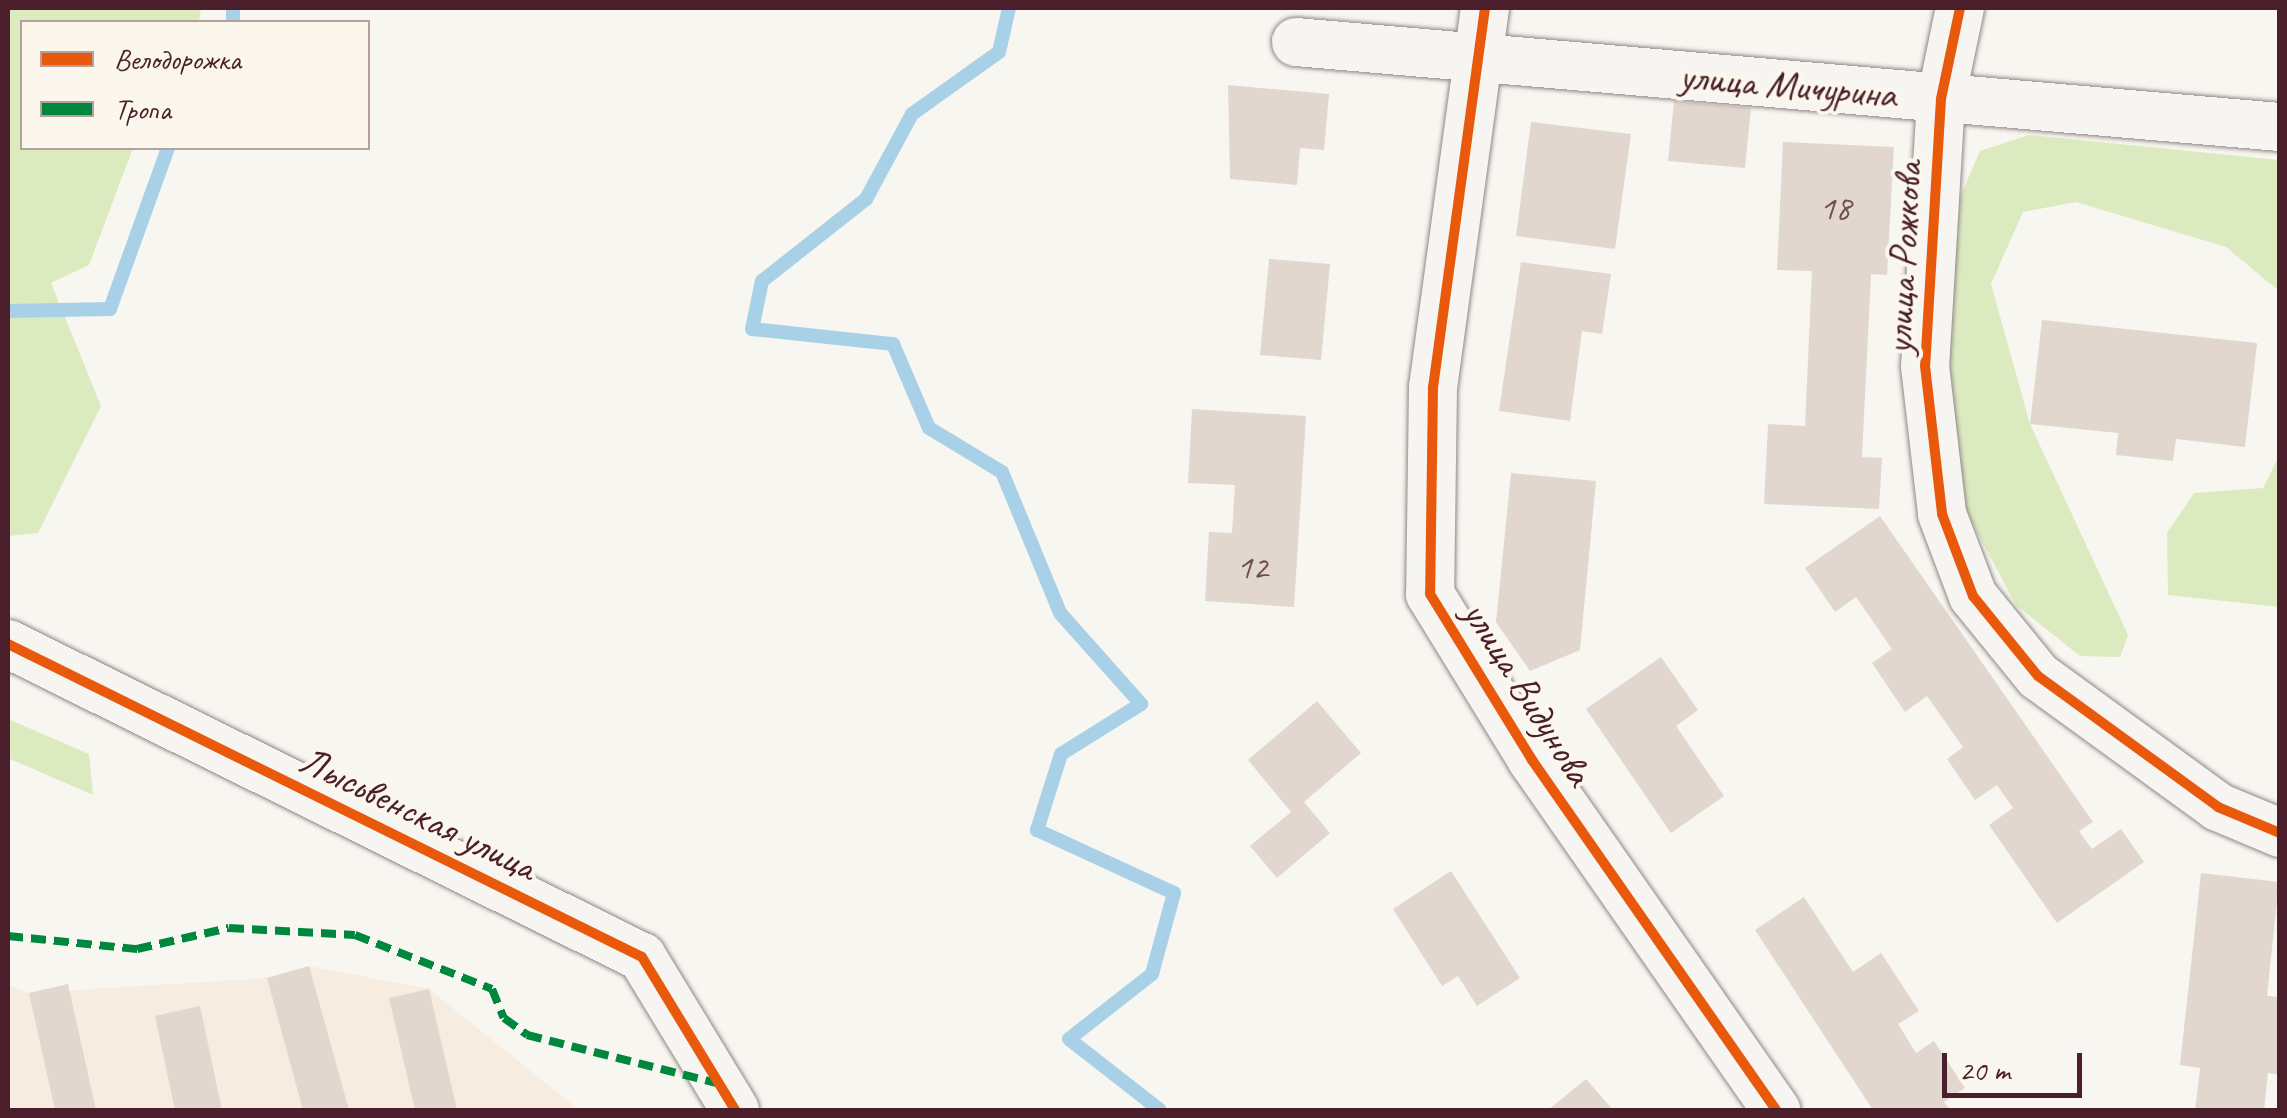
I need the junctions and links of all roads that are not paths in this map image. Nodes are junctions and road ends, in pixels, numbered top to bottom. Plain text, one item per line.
1 (1484, 8) edge
2 (1960, 8) edge
3 (1296, 42) dead end
4 (1481, 58) junction
5 (1941, 98) junction
6 (2280, 127) edge
7 (8, 644) edge
8 (2280, 833) edge
9 (735, 1110) edge
10 (1776, 1110) edge

1 - 4 street, улица Видунова
2 - 5 street, улица Рожкова
3 - 4 street, улица Мичурина
4 - 5 street, улица Мичурина
4 - 10 street, улица Видунова
5 - 6 street, улица Мичурина
5 - 8 street, улица Рожкова
7 - 9 street, Лысьвенская улица

